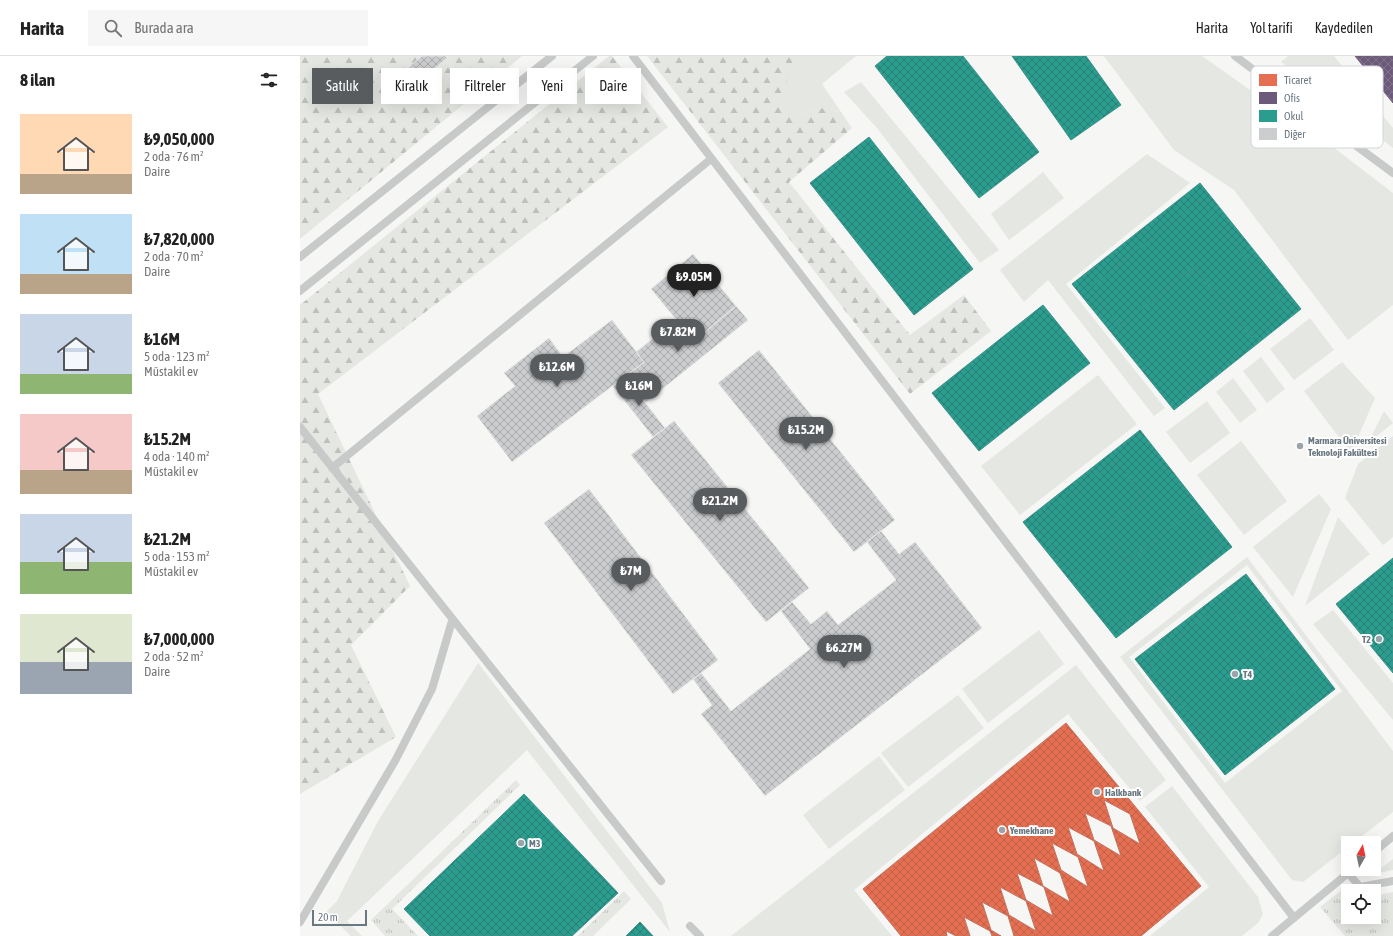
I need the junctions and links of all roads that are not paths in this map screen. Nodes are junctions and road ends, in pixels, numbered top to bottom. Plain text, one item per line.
1 (552, 56) edge
2 (593, 56) edge
3 (633, 56) edge
4 (1235, 56) edge
5 (1251, 68) edge
6 (1360, 148) edge
7 (711, 159) junction
8 (1393, 172) edge
9 (300, 257) edge
10 (300, 291) edge
11 (300, 427) edge
12 (332, 468) junction
13 (452, 621) junction
14 (1393, 836) edge
15 (1381, 846) edge
16 (1345, 876) edge
17 (1354, 876) edge
18 (661, 881) dead end
19 (1393, 881) edge
20 (1294, 918) junction
21 (300, 922) edge
22 (690, 926) dead end
23 (700, 936) edge
24 (1272, 936) edge

1 - 9 lane
2 - 10 lane
3 - 7 lane
4 - 5 lane
6 - 8 lane
7 - 12 lane
7 - 20 lane
11 - 12 lane
12 - 13 lane
13 - 18 lane
13 - 21 lane
14 - 15 lane
16 - 20 lane
17 - 19 lane
20 - 24 lane
22 - 23 lane

